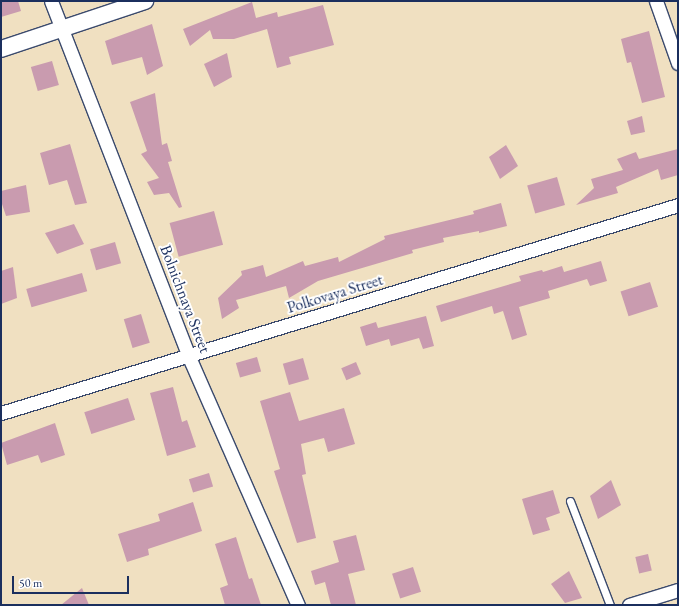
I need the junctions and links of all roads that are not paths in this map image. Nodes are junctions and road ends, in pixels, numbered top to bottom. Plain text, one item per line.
1 (51, 1) edge
2 (145, 1) edge
3 (656, 1) edge
4 (62, 30) junction
5 (1, 49) edge
6 (678, 63) edge
7 (678, 205) edge
8 (189, 357) junction
9 (1, 413) edge
10 (570, 502) dead end
11 (678, 590) edge
12 (298, 605) edge
13 (610, 605) edge
14 (629, 605) edge

1 - 4 street, Bolnichnaya Street
2 - 4 street
3 - 6 street
4 - 5 street
4 - 8 street, Bolnichnaya Street
7 - 8 street, Polkovaya Street
8 - 9 street, Polkovaya Street
8 - 12 street, Bolnichnaya Street
10 - 13 lane
11 - 14 street

